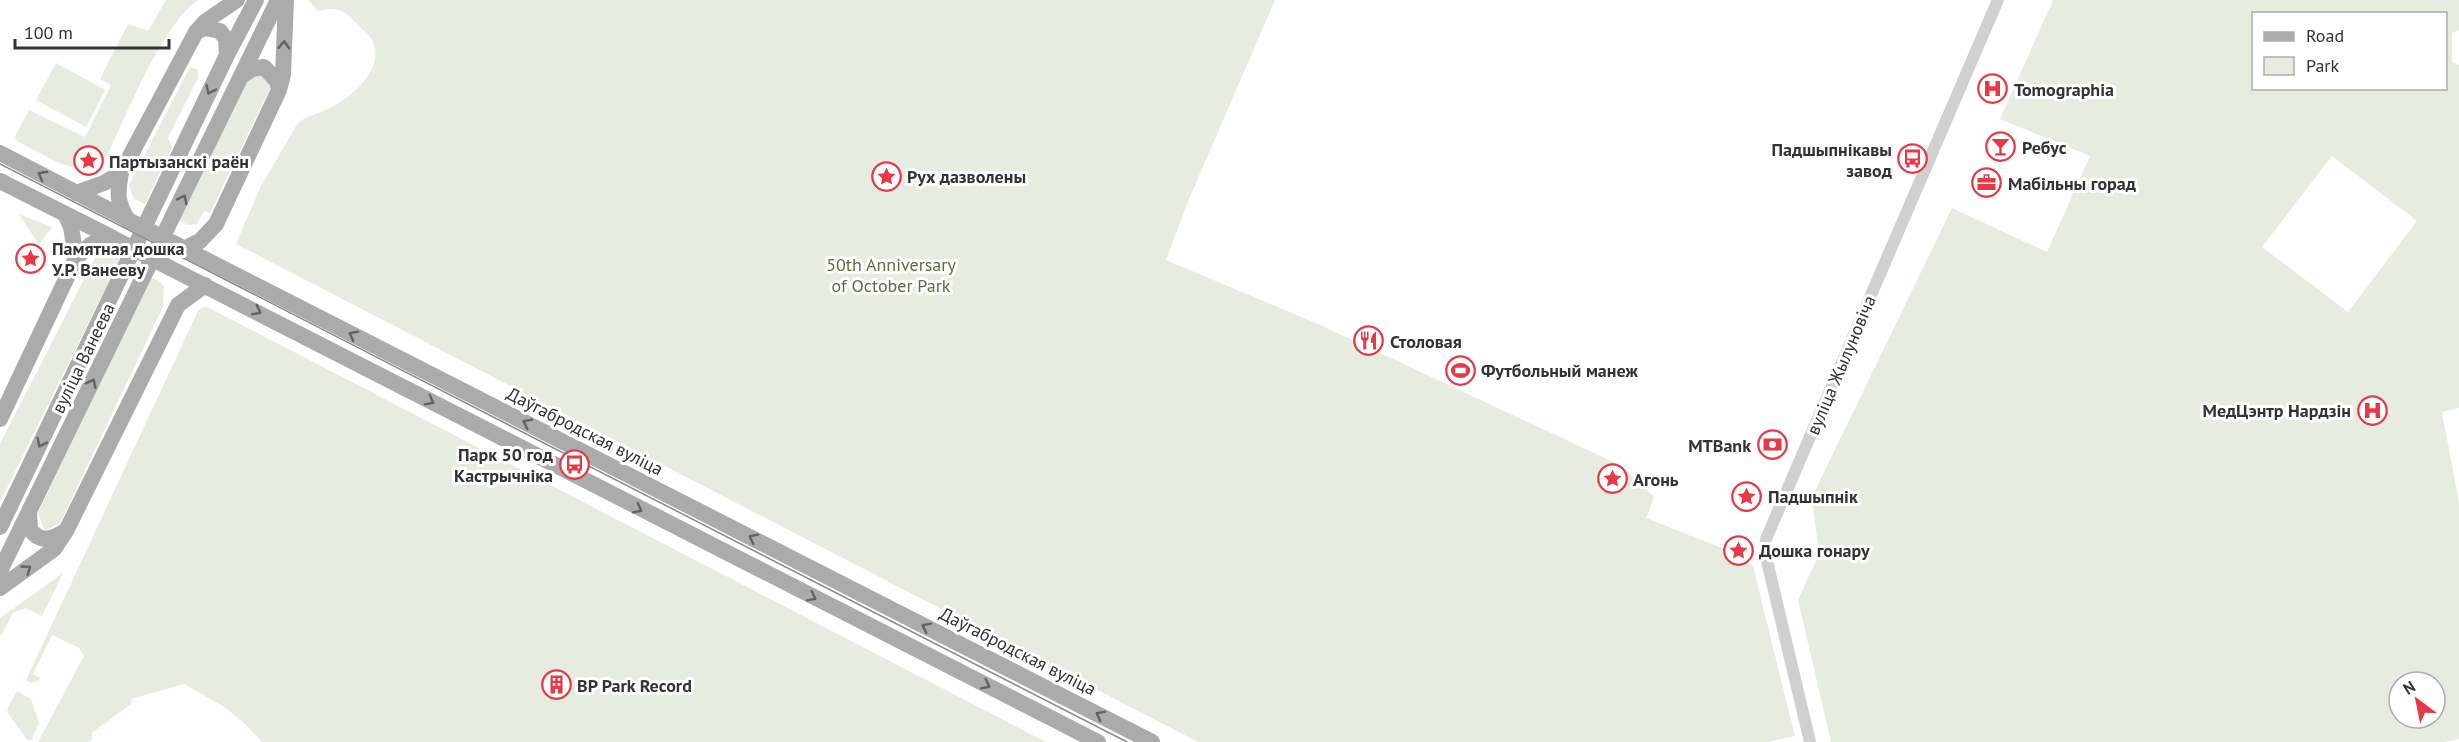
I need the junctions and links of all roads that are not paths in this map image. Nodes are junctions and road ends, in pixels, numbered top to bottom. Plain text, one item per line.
1 (237, 0) edge
2 (256, 0) edge
3 (278, 0) edge
4 (286, 0) edge
5 (1998, 0) edge
6 (196, 32) junction
7 (227, 55) junction
8 (243, 75) junction
9 (279, 90) junction
10 (0, 153) edge
11 (121, 173) junction
12 (0, 181) edge
13 (76, 193) junction
14 (65, 214) junction
15 (128, 220) junction
16 (216, 224) junction
17 (109, 236) junction
18 (180, 247) junction
19 (76, 258) junction
20 (216, 265) junction
21 (170, 268) junction
22 (205, 285) junction
23 (178, 305) junction
24 (0, 419) edge
25 (5, 508) edge
26 (29, 511) junction
27 (0, 527) edge
28 (66, 531) junction
29 (0, 571) edge
30 (0, 588) edge
31 (1098, 742) edge
32 (1152, 742) edge
33 (1810, 742) edge

1 - 6 main road
2 - 7 main road, вуліца Ванеева
3 - 8 main road, вуліца Ванеева
9 -> 4 main road
5 - 33 street, вуліца Жылуновіча
6 - 7 main road
6 - 11 main road
7 -> 25 main road, вуліца Ванеева
8 - 9 main road
26 -> 8 main road, вуліца Ванеева
9 - 16 main road
13 -> 10 main road, Даўгабродская вуліца
11 - 13 main road
11 - 15 main road
12 - 14 main road
13 - 15 main road, Даўгабродская вуліца
14 - 17 main road
14 - 19 main road
15 - 18 main road, Даўгабродская вуліца, bridge
16 - 18 main road
16 - 20 main road
17 - 19 main road
17 - 21 main road, bridge
18 - 20 main road, Даўгабродская вуліца
19 - 24 main road
32 -> 20 main road, Даўгабродская вуліца
21 - 22 main road
21 - 23 main road
22 - 23 main road
22 -> 31 main road
23 - 28 main road
25 - 27 main road, вуліца Ванеева
26 - 28 main road
26 - 29 main road, вуліца Ванеева
30 -> 28 main road

